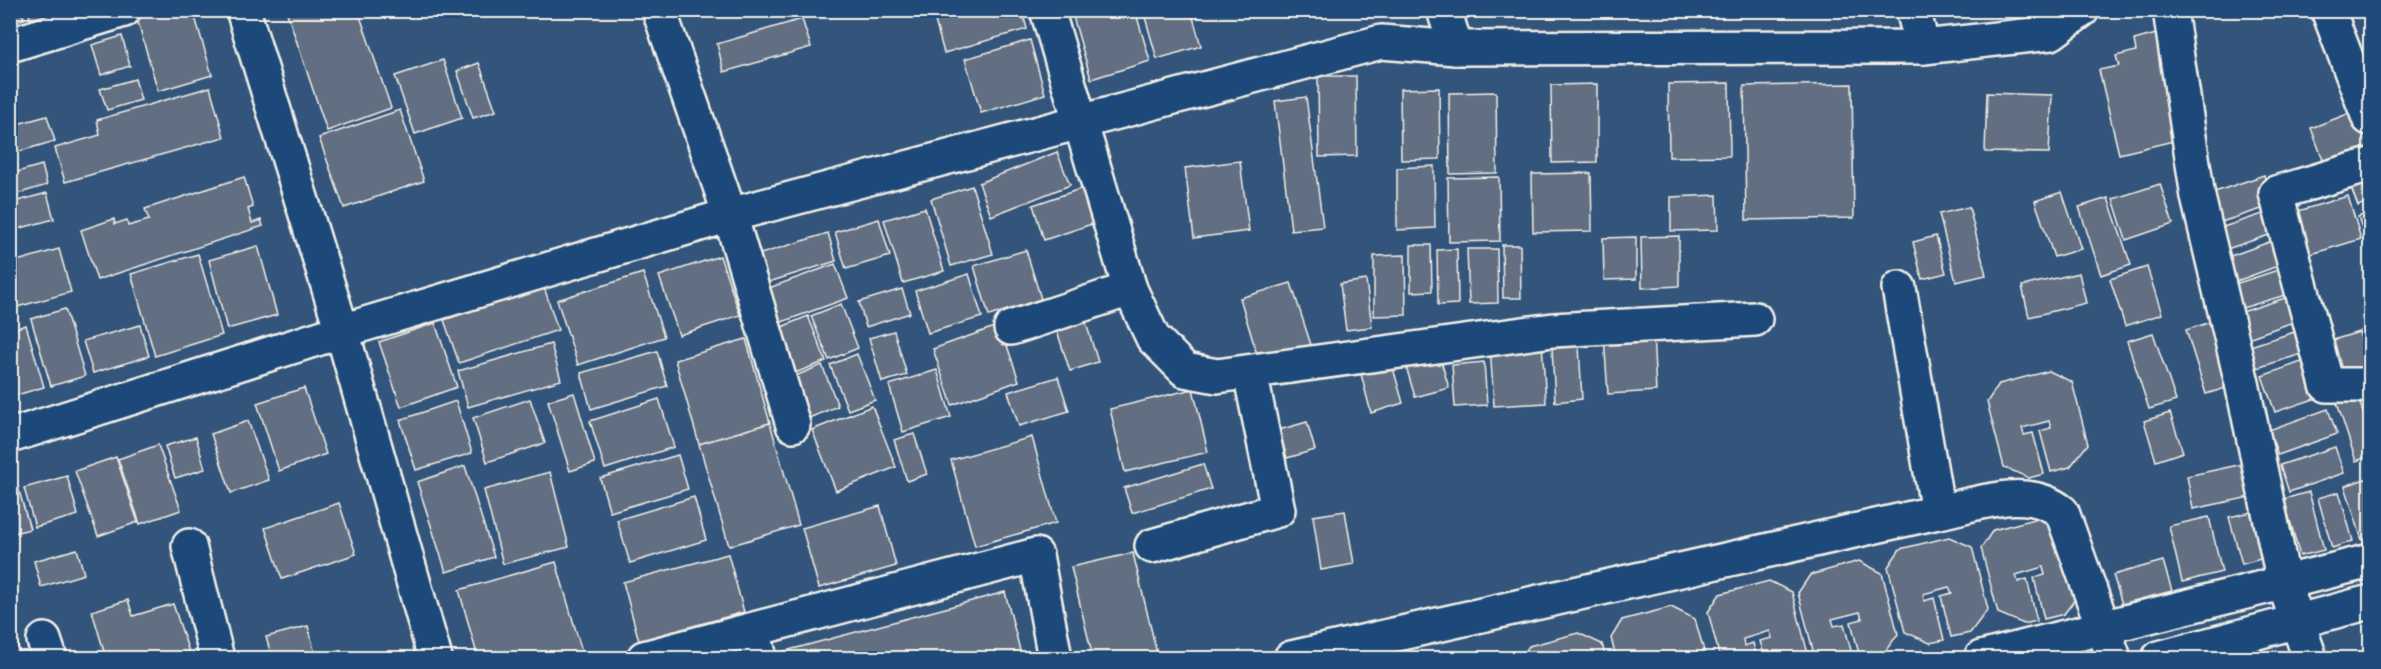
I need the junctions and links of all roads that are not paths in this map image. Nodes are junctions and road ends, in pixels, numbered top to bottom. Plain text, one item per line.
1 (124, 10) edge
2 (243, 10) edge
3 (659, 10) edge
4 (1047, 10) edge
5 (1444, 10) edge
6 (1913, 10) edge
7 (2082, 10) edge
8 (2170, 10) edge
9 (2328, 10) edge
10 (10, 45) edge
11 (1923, 47) junction
12 (1455, 48) junction
13 (2369, 118) dead end
14 (1080, 121) junction
15 (2370, 165) edge
16 (730, 215) junction
17 (1899, 288) dead end
18 (1130, 289) junction
19 (1755, 319) dead end
20 (1011, 328) dead end
21 (342, 331) junction
22 (1250, 372) junction
23 (2370, 385) edge
24 (793, 425) dead end
25 (10, 436) edge
26 (1938, 512) junction
27 (189, 546) dead end
28 (1152, 546) dead end
29 (2370, 561) edge
30 (2284, 583) junction
31 (2370, 602) edge
32 (2297, 621) junction
33 (2102, 627) junction
34 (756, 644) edge
35 (217, 658) edge
36 (435, 658) edge
37 (644, 658) edge
38 (1055, 658) edge
39 (1290, 658) edge
40 (1981, 658) edge
41 (2114, 658) edge
42 (2159, 658) edge
43 (2310, 658) edge

1 - 10 street
2 - 21 street
3 - 16 street
4 - 14 street
5 - 12 street
6 - 11 street
7 - 11 street
8 - 30 street
9 - 13 street
11 - 12 street
12 - 14 street
14 - 16 street
14 - 18 street
15 - 23 street
16 - 21 street
16 - 24 street
17 - 26 street
18 - 20 street
18 - 22 street
19 - 22 street
21 - 25 street
21 - 36 street
22 - 28 street
26 - 33 street
26 - 39 street
27 - 35 street
29 - 30 street
30 - 32 street
30 - 33 street
31 - 32 street
32 - 42 street
32 - 43 street
33 - 40 street
33 - 41 street
34 - 37 street
34 - 38 street

